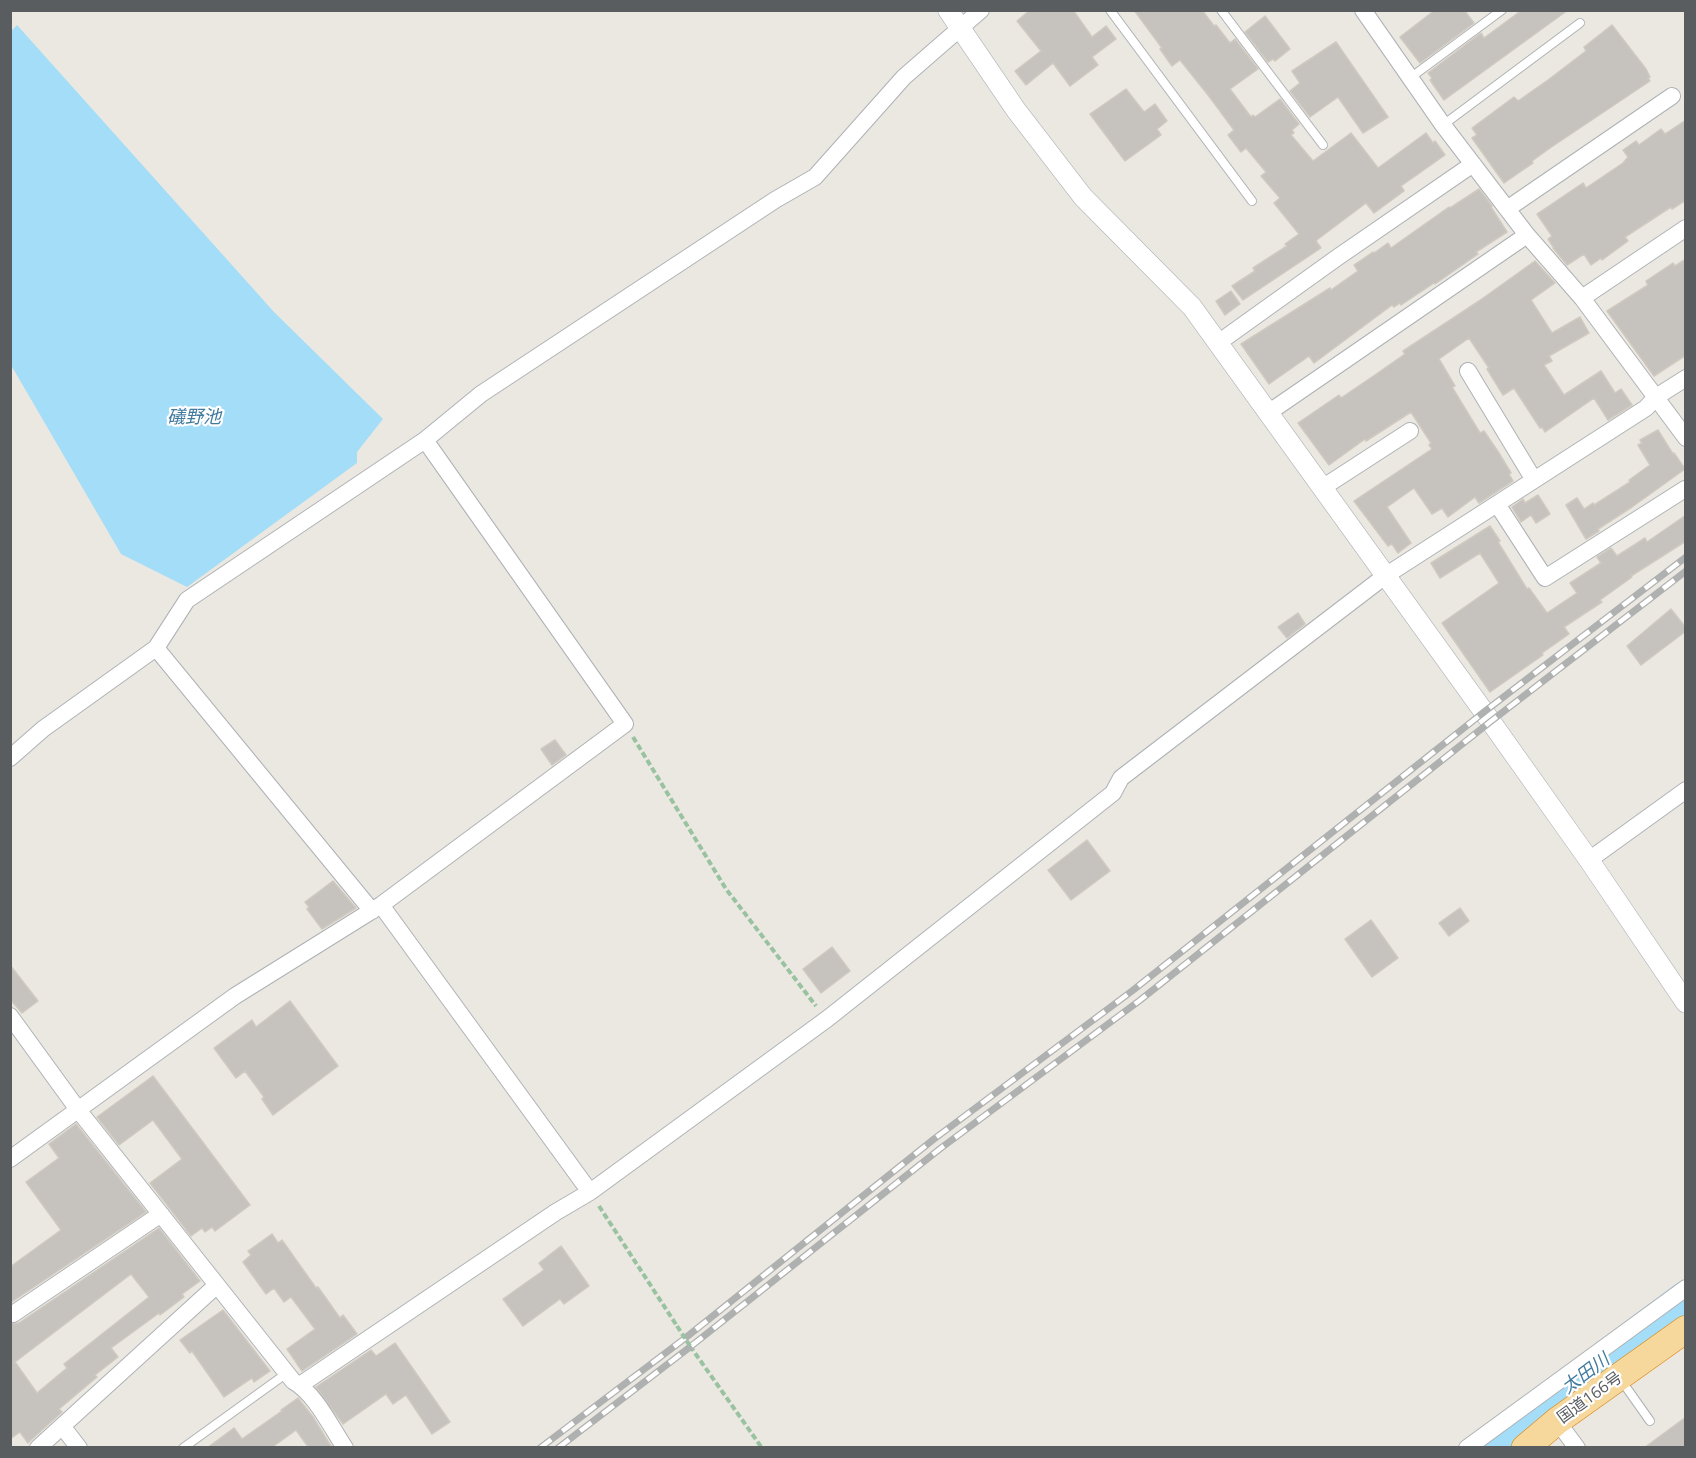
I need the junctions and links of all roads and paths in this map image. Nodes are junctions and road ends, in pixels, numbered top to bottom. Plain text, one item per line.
1 (948, 10) edge
2 (981, 10) edge
3 (1110, 10) edge
4 (1221, 10) edge
5 (1363, 10) edge
6 (1502, 10) edge
7 (1580, 23) dead end
8 (960, 28) junction
9 (1410, 78) junction
10 (1672, 96) dead end
11 (1443, 125) junction
12 (1323, 145) dead end
13 (1473, 164) junction
14 (1252, 201) dead end
15 (1507, 209) junction
16 (1686, 228) edge
17 (1527, 235) junction
18 (1582, 298) junction
19 (1218, 343) junction
20 (1468, 371) dead end
21 (1686, 378) edge
22 (1656, 397) junction
23 (1268, 414) junction
24 (1410, 431) dead end
25 (1686, 438) edge
26 (425, 440) junction
27 (1534, 480) junction
28 (1322, 488) junction
29 (1685, 489) edge
30 (1497, 504) junction
31 (1385, 576) junction
32 (156, 648) junction
33 (625, 724) junction
34 (10, 758) edge
35 (1686, 790) edge
36 (1588, 860) junction
37 (377, 908) junction
38 (1686, 1003) edge
39 (10, 1016) edge
40 (827, 1019) junction
41 (79, 1111) junction
42 (10, 1159) edge
43 (590, 1192) junction
44 (160, 1214) junction
45 (217, 1285) junction
46 (1686, 1288) edge
47 (13, 1314) dead end
48 (1686, 1329) edge
49 (286, 1373) junction
50 (1618, 1377) junction
51 (300, 1385) junction
52 (1557, 1421) junction
53 (1650, 1421) dead end
54 (62, 1426) junction
55 (38, 1448) edge
56 (79, 1448) edge
57 (183, 1448) edge
58 (345, 1448) edge
59 (762, 1448) edge
60 (1467, 1448) edge
61 (1525, 1448) edge
62 (1577, 1448) edge

1 - 8 street
2 - 8 street
3 - 14 lane
4 - 12 lane
5 - 9 street
6 - 9 lane
7 - 11 lane
8 - 19 street
8 - 26 street
9 - 11 street
10 - 15 street
11 - 13 street
13 - 15 street
13 - 19 street
15 - 17 street
16 - 18 street
17 - 18 street
17 - 23 street
18 - 22 street
19 - 23 street
20 - 27 street
21 - 22 street
22 - 25 street
22 - 27 street
23 - 28 street
24 - 28 street
26 - 32 street
26 - 33 street
27 - 30 street
28 - 31 street
29 - 30 street
30 - 31 street
31 - 36 street
31 - 40 street
32 - 34 street
32 - 37 street
33 - 37 street
33 - 40 path
35 - 36 street
36 - 38 street
37 - 41 street
37 - 43 street
39 - 41 street
40 - 43 street
41 - 42 street
41 - 44 street
43 - 51 street
43 - 59 path, bridge
44 - 45 street
44 - 47 street
45 - 49 street
45 - 54 street
46 - 60 street
48 - 50 highway, 国道166号
49 - 51 street
49 - 57 lane
50 - 52 highway, 国道166号
50 - 53 lane
51 - 58 street
52 - 61 highway, 国道166号
52 - 62 street
54 - 55 street
54 - 56 street

